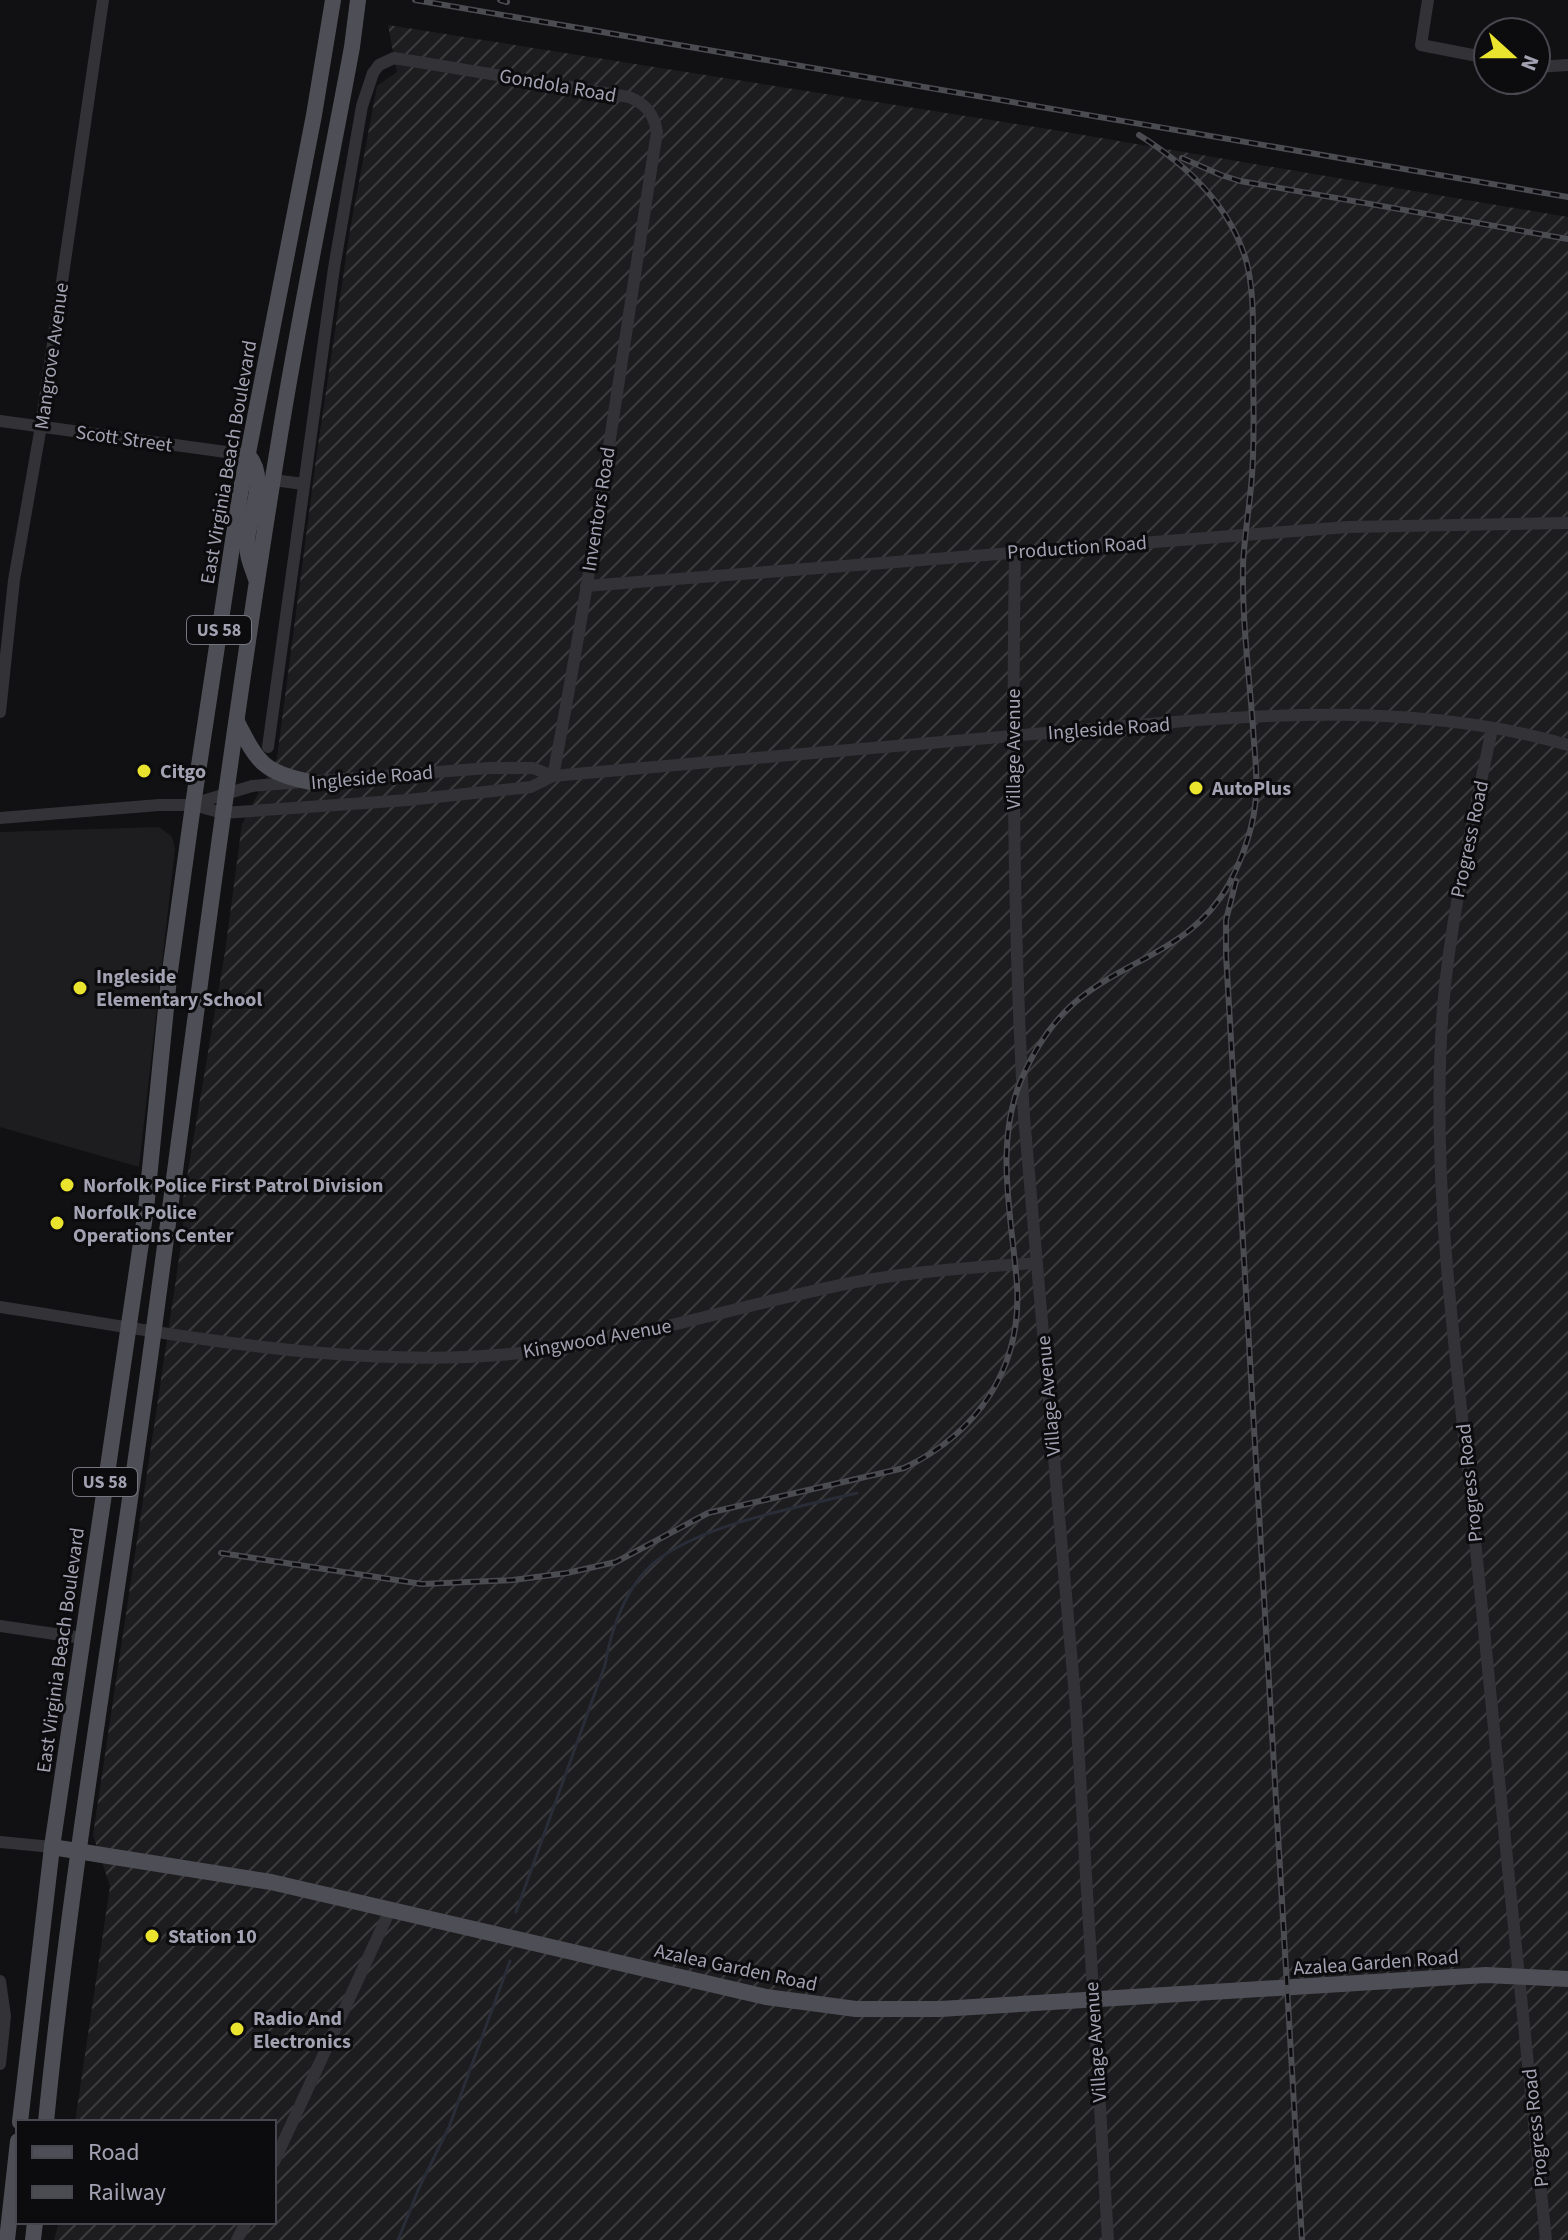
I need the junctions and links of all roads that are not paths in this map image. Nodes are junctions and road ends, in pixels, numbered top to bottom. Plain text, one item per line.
1 (103, 0) edge
2 (333, 0) edge
3 (358, 0) edge
4 (1428, 0) edge
5 (1472, 55) edge
6 (345, 87) dead end
7 (367, 88) junction
8 (640, 242) joint
9 (0, 421) edge
10 (41, 426) junction
11 (281, 430) junction
12 (248, 455) junction
13 (273, 480) junction
14 (304, 484) junction
15 (1568, 523) edge
16 (1015, 551) junction
17 (257, 584) junction
18 (586, 586) junction
19 (0, 712) edge
20 (237, 722) junction
21 (1492, 729) junction
22 (1012, 736) junction
23 (1568, 745) edge
24 (268, 747) dead end
25 (553, 776) junction
26 (310, 782) junction
27 (226, 792) junction
28 (193, 805) junction
29 (223, 813) junction
30 (0, 818) edge
31 (1036, 1263) junction
32 (0, 1307) edge
33 (128, 1326) junction
34 (154, 1330) junction
35 (0, 1626) edge
36 (82, 1638) junction
37 (0, 1842) edge
38 (52, 1847) junction
39 (77, 1851) junction
40 (391, 1908) junction
41 (41, 1927) junction
42 (67, 1929) junction
43 (1520, 1975) junction
44 (1568, 1979) edge
45 (0, 1981) edge
46 (1092, 1999) junction
47 (0, 2064) edge
48 (20, 2120) edge
49 (46, 2120) edge
50 (276, 2158) edge
51 (16, 2159) edge
52 (7, 2240) edge
53 (1108, 2240) edge
54 (1546, 2240) edge

1 - 10 street, Mangrove Avenue
2 - 12 main road, East Virginia Beach Boulevard / US 58
3 - 11 main road, US 58
4 - 5 street
6 - 7 street
7 - 8 street, Gondola Road
7 - 14 street
8 - 18 street, Inventors Road
9 - 10 street, Scott Street
10 - 12 street, Scott Street
10 - 19 street, Mangrove Avenue
11 - 12 main road
11 - 13 main road, US 58
12 - 17 main road
12 - 28 main road, East Virginia Beach Boulevard / US 58
13 - 14 street
13 - 17 main road, US 58
14 - 24 street
15 - 16 street, Production Road
16 - 18 street, Production Road
16 - 22 street, Village Avenue
17 - 20 main road, US 58
18 - 25 street, Inventors Road
20 - 26 main road
20 - 27 main road, US 58
21 - 22 street, Ingleside Road
21 - 23 street, Ingleside Road
21 - 43 street, Progress Road
22 - 25 street, Ingleside Road
22 - 31 street, Village Avenue
25 - 26 street, Ingleside Road
25 - 29 street, Ingleside Road
26 - 27 street, Ingleside Road
27 - 28 street, Ingleside Road
27 - 29 main road, US 58
28 - 29 street, Ingleside Road
28 - 30 street, Ingleside Road
28 - 33 main road, East Virginia Beach Boulevard / US 58
29 - 34 main road, US 58
31 - 34 street, Kingwood Avenue
31 - 46 street, Village Avenue
32 - 33 street, Kingwood Avenue
33 - 34 street, Kingwood Avenue
33 - 36 main road, East Virginia Beach Boulevard / US 58
34 - 39 main road, US 58
35 - 36 street
36 - 38 main road, East Virginia Beach Boulevard / US 58
37 - 38 street
38 - 39 main road, Azalea Garden Road
38 - 41 main road, East Virginia Beach Boulevard / US 58
39 - 40 main road, Azalea Garden Road
39 - 42 main road, US 58
40 - 46 main road, Azalea Garden Road
40 - 50 street
41 - 42 main road
41 - 48 main road, East Virginia Beach Boulevard / US 58
42 - 49 main road, US 58
43 - 44 main road, Azalea Garden Road
43 - 46 main road, Azalea Garden Road
43 - 54 street, Progress Road
45 - 47 street
46 - 53 street, Village Avenue
51 - 52 main road

